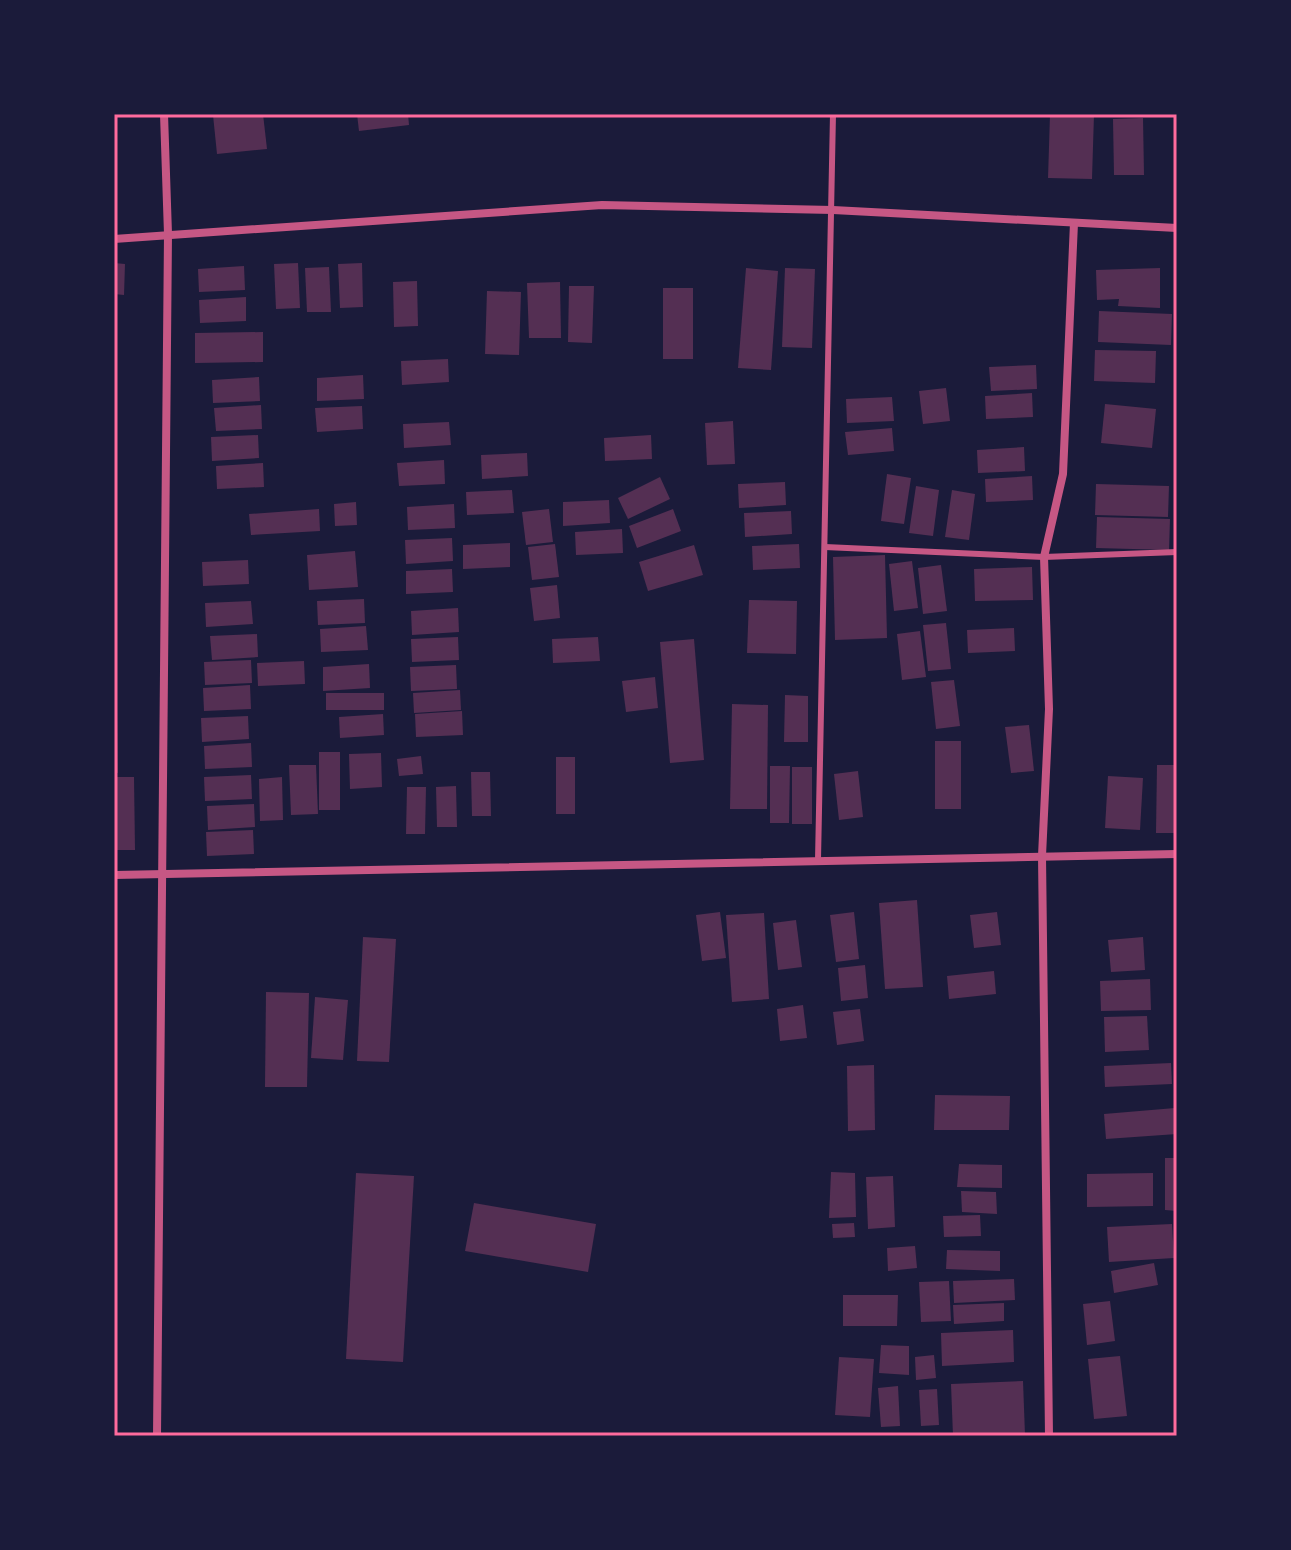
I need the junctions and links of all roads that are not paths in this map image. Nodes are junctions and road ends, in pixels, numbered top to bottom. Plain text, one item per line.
1 (164, 114) edge
2 (833, 114) edge
3 (833, 210) junction
4 (1074, 223) junction
5 (1177, 228) edge
6 (168, 234) junction
7 (114, 239) edge
8 (825, 547) junction
9 (1177, 552) edge
10 (1044, 557) junction
11 (1177, 854) edge
12 (1042, 856) junction
13 (818, 860) junction
14 (162, 871) junction
15 (114, 875) edge
16 (157, 1436) edge
17 (1049, 1436) edge

1 - 6 street
2 - 3 lane
3 - 4 street
3 - 6 street
3 - 8 lane
4 - 5 street
4 - 10 street
6 - 7 street
6 - 14 street
8 - 10 lane
8 - 13 lane
9 - 10 lane
10 - 12 street
11 - 12 street
12 - 13 street
12 - 17 street
13 - 14 street
14 - 15 street
14 - 16 street

